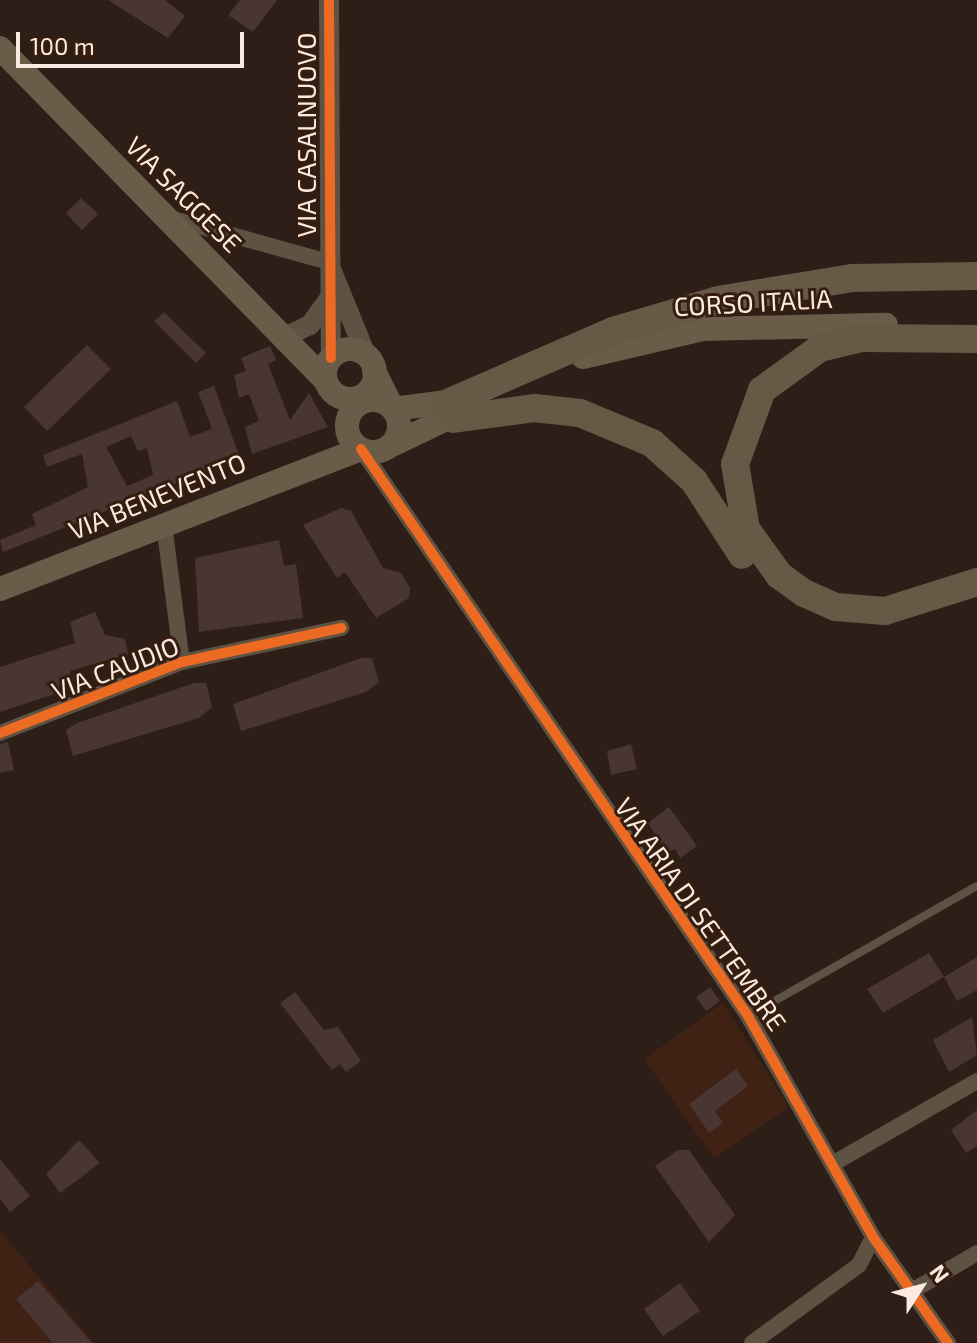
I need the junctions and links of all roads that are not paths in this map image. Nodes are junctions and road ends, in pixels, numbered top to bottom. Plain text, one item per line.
1 (329, 0) edge
2 (0, 48) edge
3 (168, 218) junction
4 (330, 266) junction
5 (977, 276) edge
6 (328, 300) junction
7 (977, 328) edge
8 (285, 337) junction
9 (977, 339) edge
10 (371, 364) junction
11 (329, 376) junction
12 (393, 409) junction
13 (449, 411) junction
14 (370, 444) junction
15 (164, 524) junction
16 (977, 582) edge
17 (0, 589) edge
18 (977, 598) edge
19 (341, 628) dead end
20 (182, 662) junction
21 (0, 733) edge
22 (977, 886) edge
23 (748, 1016) junction
24 (977, 1081) edge
25 (834, 1163) junction
26 (873, 1237) junction
27 (977, 1253) edge
28 (912, 1291) junction
29 (752, 1343) edge
30 (948, 1343) edge

1 - 4 street, VIA CASALNUOVO
2 - 3 main road, VIA SAGGESE
3 - 4 street
3 - 8 main road, VIA SAGGESE
4 - 6 street, VIA CASALNUOVO
4 - 10 street
5 - 13 highway
6 - 8 street
6 - 11 street, VIA CASALNUOVO
7 - 13 main road, CORSO ITALIA
8 - 11 main road, VIA SAGGESE
9 - 16 highway
10 - 11 main road
10 - 11 main road
10 - 12 main road
11 - 14 main road
12 - 13 main road
12 - 14 main road
12 - 14 main road, VIA BENEVENTO
13 - 14 main road
13 - 18 highway
14 - 15 main road, VIA BENEVENTO
14 - 23 street, VIA ARIA DI SETTEMBRE
15 - 17 main road, VIA BENEVENTO
15 - 20 street, VIA CAUDIO
19 - 20 street, VIA CAUDIO
20 - 21 street, VIA CAUDIO
22 - 23 lane
23 - 25 street, VIA ARIA DI SETTEMBRE
24 - 25 street
25 - 26 street, VIA ARIA DI SETTEMBRE
26 - 28 street, VIA ARIA DI SETTEMBRE
26 - 29 street
27 - 28 street
28 - 30 street, VIA ARIA DI SETTEMBRE

